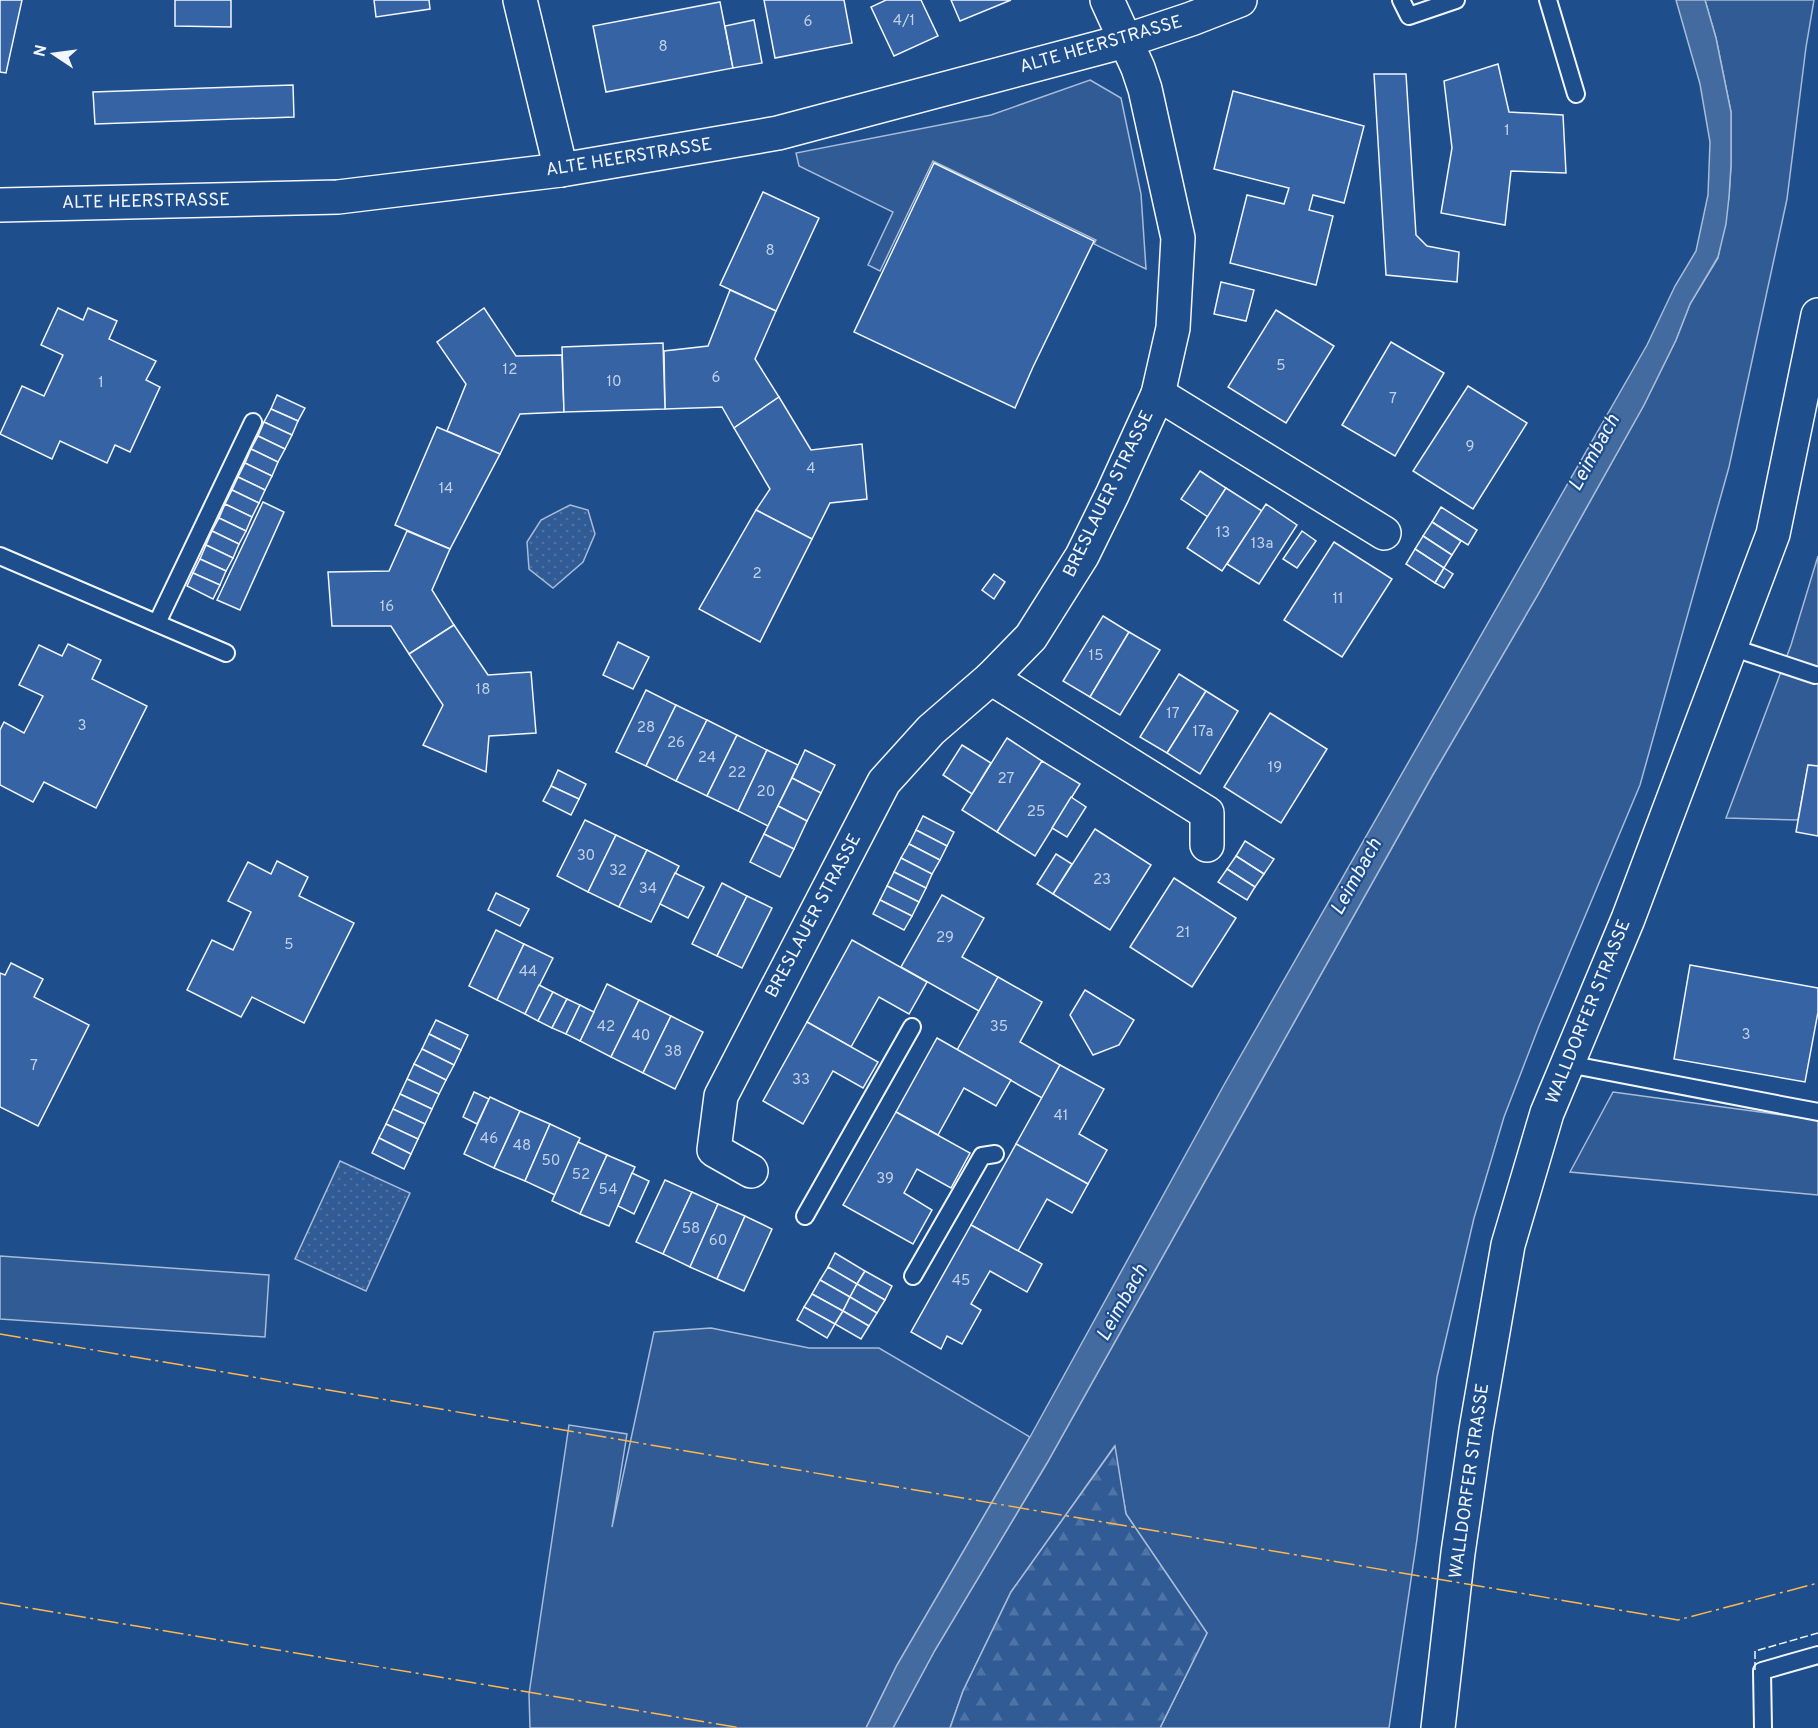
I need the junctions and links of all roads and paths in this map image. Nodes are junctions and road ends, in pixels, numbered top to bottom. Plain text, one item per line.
1 (520, 0) edge
2 (1107, 0) edge
3 (1240, 0) edge
4 (1401, 0) edge
5 (1456, 0) edge
6 (1548, 0) edge
7 (1125, 41) junction
8 (1576, 94) dead end
9 (561, 170) junction
10 (0, 205) edge
11 (1818, 315) edge
12 (1158, 394) junction
13 (253, 422) dead end
14 (1384, 533) dead end
15 (0, 556) edge
16 (157, 624) junction
17 (1731, 647) junction
18 (226, 653) dead end
19 (1815, 675) dead end
20 (991, 678) junction
21 (1206, 845) dead end
22 (912, 1027) dead end
23 (1568, 1064) junction
24 (1818, 1112) edge
25 (995, 1154) dead end
26 (751, 1171) dead end
27 (805, 1216) dead end
28 (913, 1276) dead end
29 (1818, 1655) edge
30 (1438, 1728) edge
31 (1762, 1728) edge

1 - 9 street
2 - 7 street, BRESLAUER STRASSE
3 - 7 street, ALTE HEERSTRASSE
4 - 5 lane
6 - 8 lane
7 - 9 street, ALTE HEERSTRASSE
7 - 12 street, BRESLAUER STRASSE
9 - 10 street, ALTE HEERSTRASSE
11 - 17 street, WALLDORFER STRASSE
12 - 14 street, BRESLAUER STRASSE
12 - 20 street, BRESLAUER STRASSE
13 - 16 lane
15 - 16 lane
16 - 18 lane
17 - 19 lane
17 - 23 street, WALLDORFER STRASSE
20 - 21 street
20 - 26 street, BRESLAUER STRASSE
22 - 27 lane
23 - 24 lane
23 - 30 street, WALLDORFER STRASSE
25 - 28 lane
29 - 31 lane

